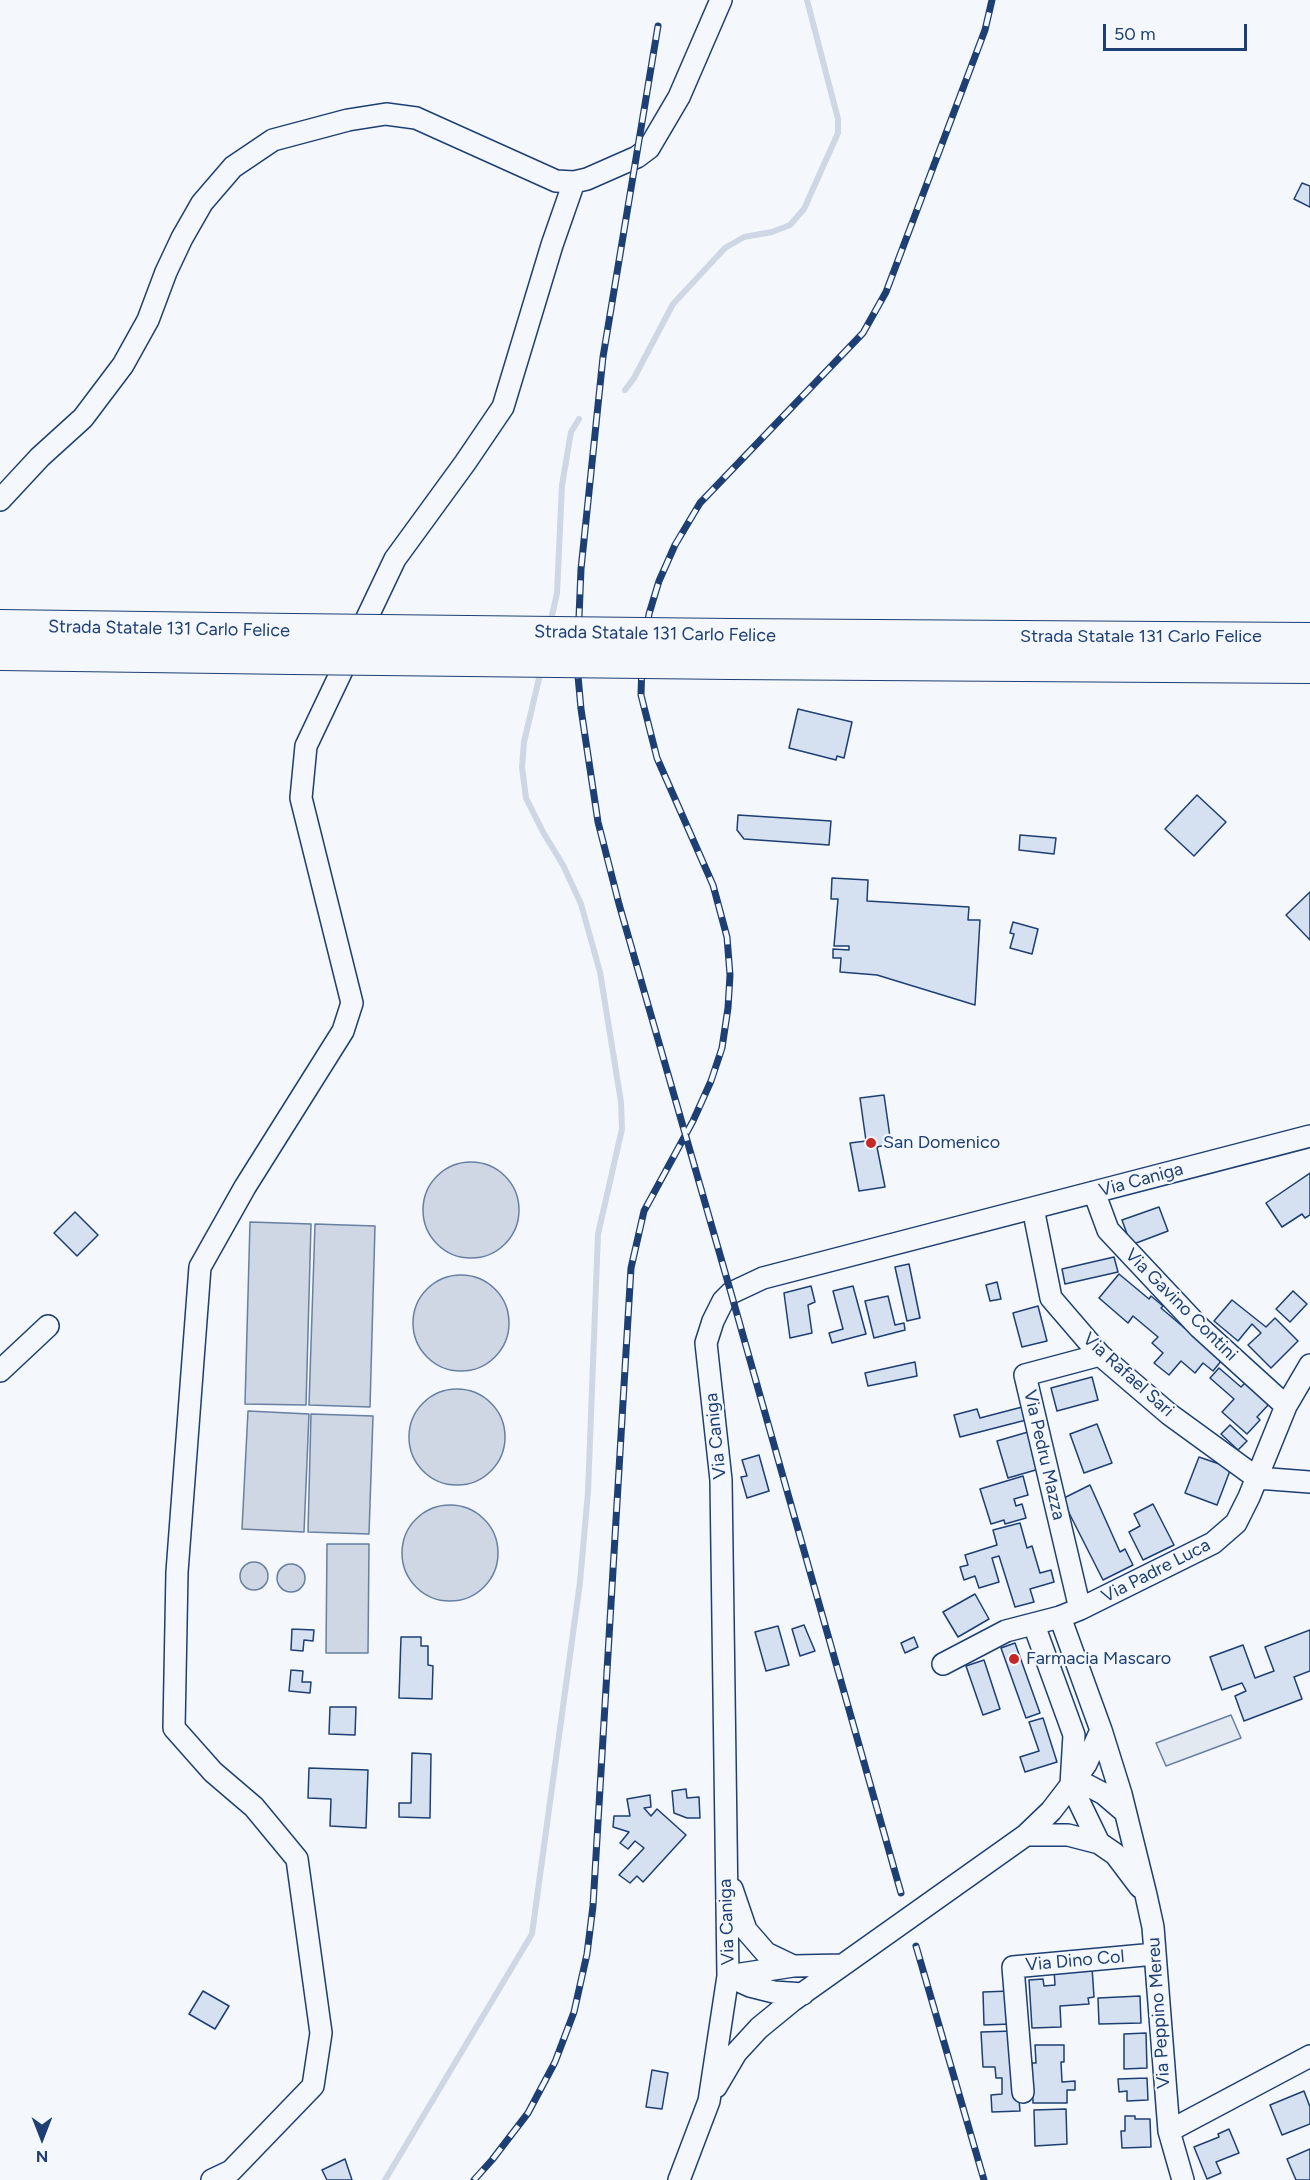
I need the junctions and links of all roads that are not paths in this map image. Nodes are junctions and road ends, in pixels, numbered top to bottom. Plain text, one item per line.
1 (721, 0) edge
2 (574, 182) junction
3 (0, 500) edge
4 (1310, 639) edge
5 (12, 641) edge
6 (1228, 652) junction
7 (1310, 667) edge
8 (1310, 1136) edge
9 (1094, 1192) junction
10 (1033, 1208) junction
11 (48, 1326) dead end
12 (1100, 1355) junction
13 (1310, 1365) edge
14 (0, 1371) edge
15 (1286, 1406) junction
16 (1257, 1478) junction
17 (1310, 1482) edge
18 (1080, 1609) junction
19 (1060, 1617) junction
20 (1034, 1625) junction
21 (943, 1664) dead end
22 (1101, 1730) junction
23 (1071, 1785) junction
24 (1124, 1811) junction
25 (1026, 1835) junction
26 (1099, 1843) junction
27 (725, 1869) junction
28 (1146, 1895) junction
29 (1155, 1954) junction
30 (842, 1965) junction
31 (793, 1966) junction
32 (728, 1976) junction
33 (803, 1994) junction
34 (1308, 2062) edge
35 (1023, 2092) dead end
36 (709, 2101) junction
37 (1169, 2131) junction
38 (212, 2180) edge
39 (679, 2180) edge
40 (1183, 2180) edge

1 - 2 street
2 - 3 street
2 - 38 street
4 - 6 highway, Strada Statale 131 Carlo Felice
5 - 6 highway, Strada Statale 131 Carlo Felice, bridge
6 - 7 highway, Strada Statale 131 Carlo Felice
8 - 9 street, Via Caniga
9 - 10 street, Via Caniga
9 - 15 street, Via Gavino Contini
10 - 12 street, Via Rafael Sari
10 - 27 street, Via Caniga
11 - 14 street
12 - 16 street, Via Rafael Sari
12 - 18 street, Via Pedru Mazza
13 - 15 street, Via Padre Luca
15 - 16 street, Via Padre Luca
16 - 17 street
16 - 18 street, Via Padre Luca
18 - 19 street, Via Padre Luca
19 - 20 street, Via Padre Luca
19 - 22 street, Via Peppino Mereu
20 - 21 street, Via Padre Luca
20 - 23 street
22 - 23 street
22 - 24 street, Via Peppino Mereu
23 - 24 street
23 - 25 street
23 - 26 street, Via Peppino Mereu
24 - 28 street, Via Peppino Mereu
25 - 26 street, Via Peppino Mereu
25 - 30 street
26 - 28 street, Via Peppino Mereu
27 - 31 street
27 - 32 street, Via Caniga
28 - 29 street, Via Peppino Mereu
29 - 35 street, Via Dino Col
29 - 37 street, Via Peppino Mereu
30 - 31 street
30 - 33 street
31 - 32 street
32 - 33 street
32 - 36 street, Via Caniga
33 - 36 street
34 - 37 street
36 - 39 street, Via Caniga
37 - 40 street, Via Peppino Mereu

